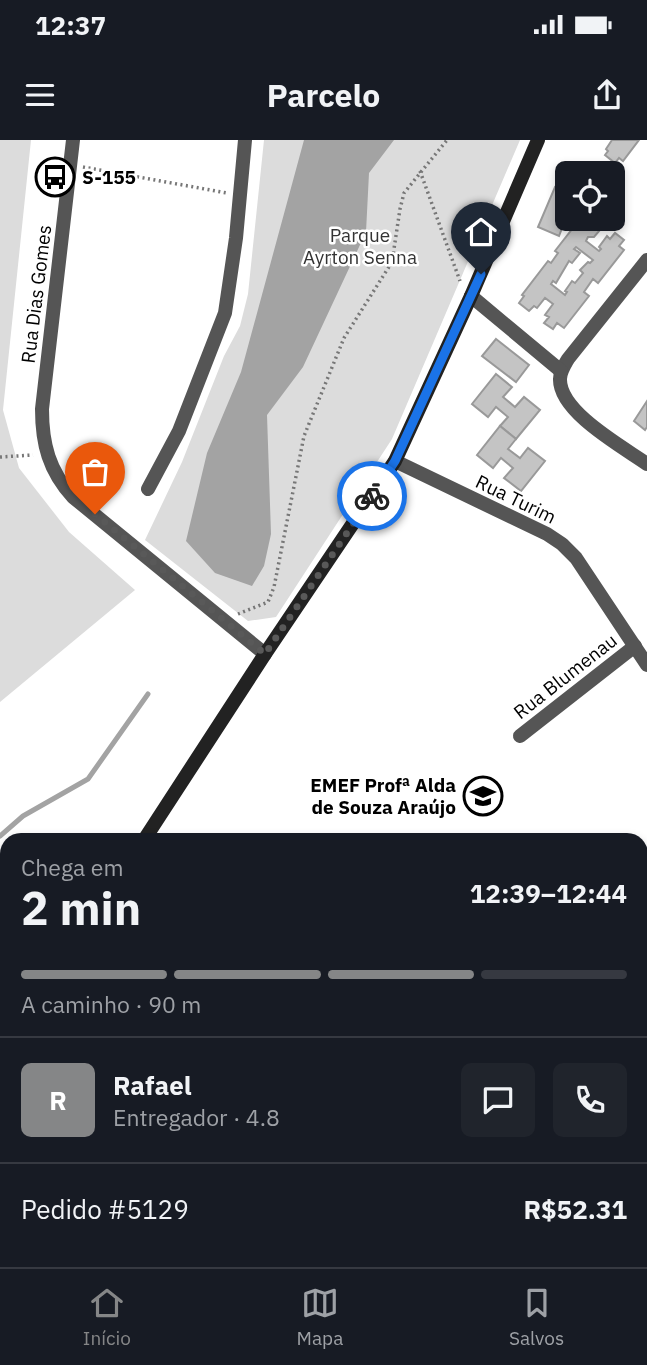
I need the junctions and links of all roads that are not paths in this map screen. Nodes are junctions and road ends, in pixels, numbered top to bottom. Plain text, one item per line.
1 (73, 140) edge
2 (245, 140) edge
3 (538, 140) edge
4 (647, 260) edge
5 (471, 296) junction
6 (561, 371) junction
7 (395, 461) junction
8 (647, 464) edge
9 (148, 489) dead end
10 (635, 646) junction
11 (265, 654) junction
12 (647, 665) edge
13 (520, 736) dead end
14 (149, 833) edge

1 - 11 street, Rua Dias Gomes
2 - 9 street
3 - 5 street
4 - 6 street
5 - 6 street
5 - 7 street
6 - 8 street
7 - 10 street, Rua Turim
7 - 11 street
10 - 12 street, Rua Turim
10 - 13 street, Rua Blumenau
11 - 14 street

